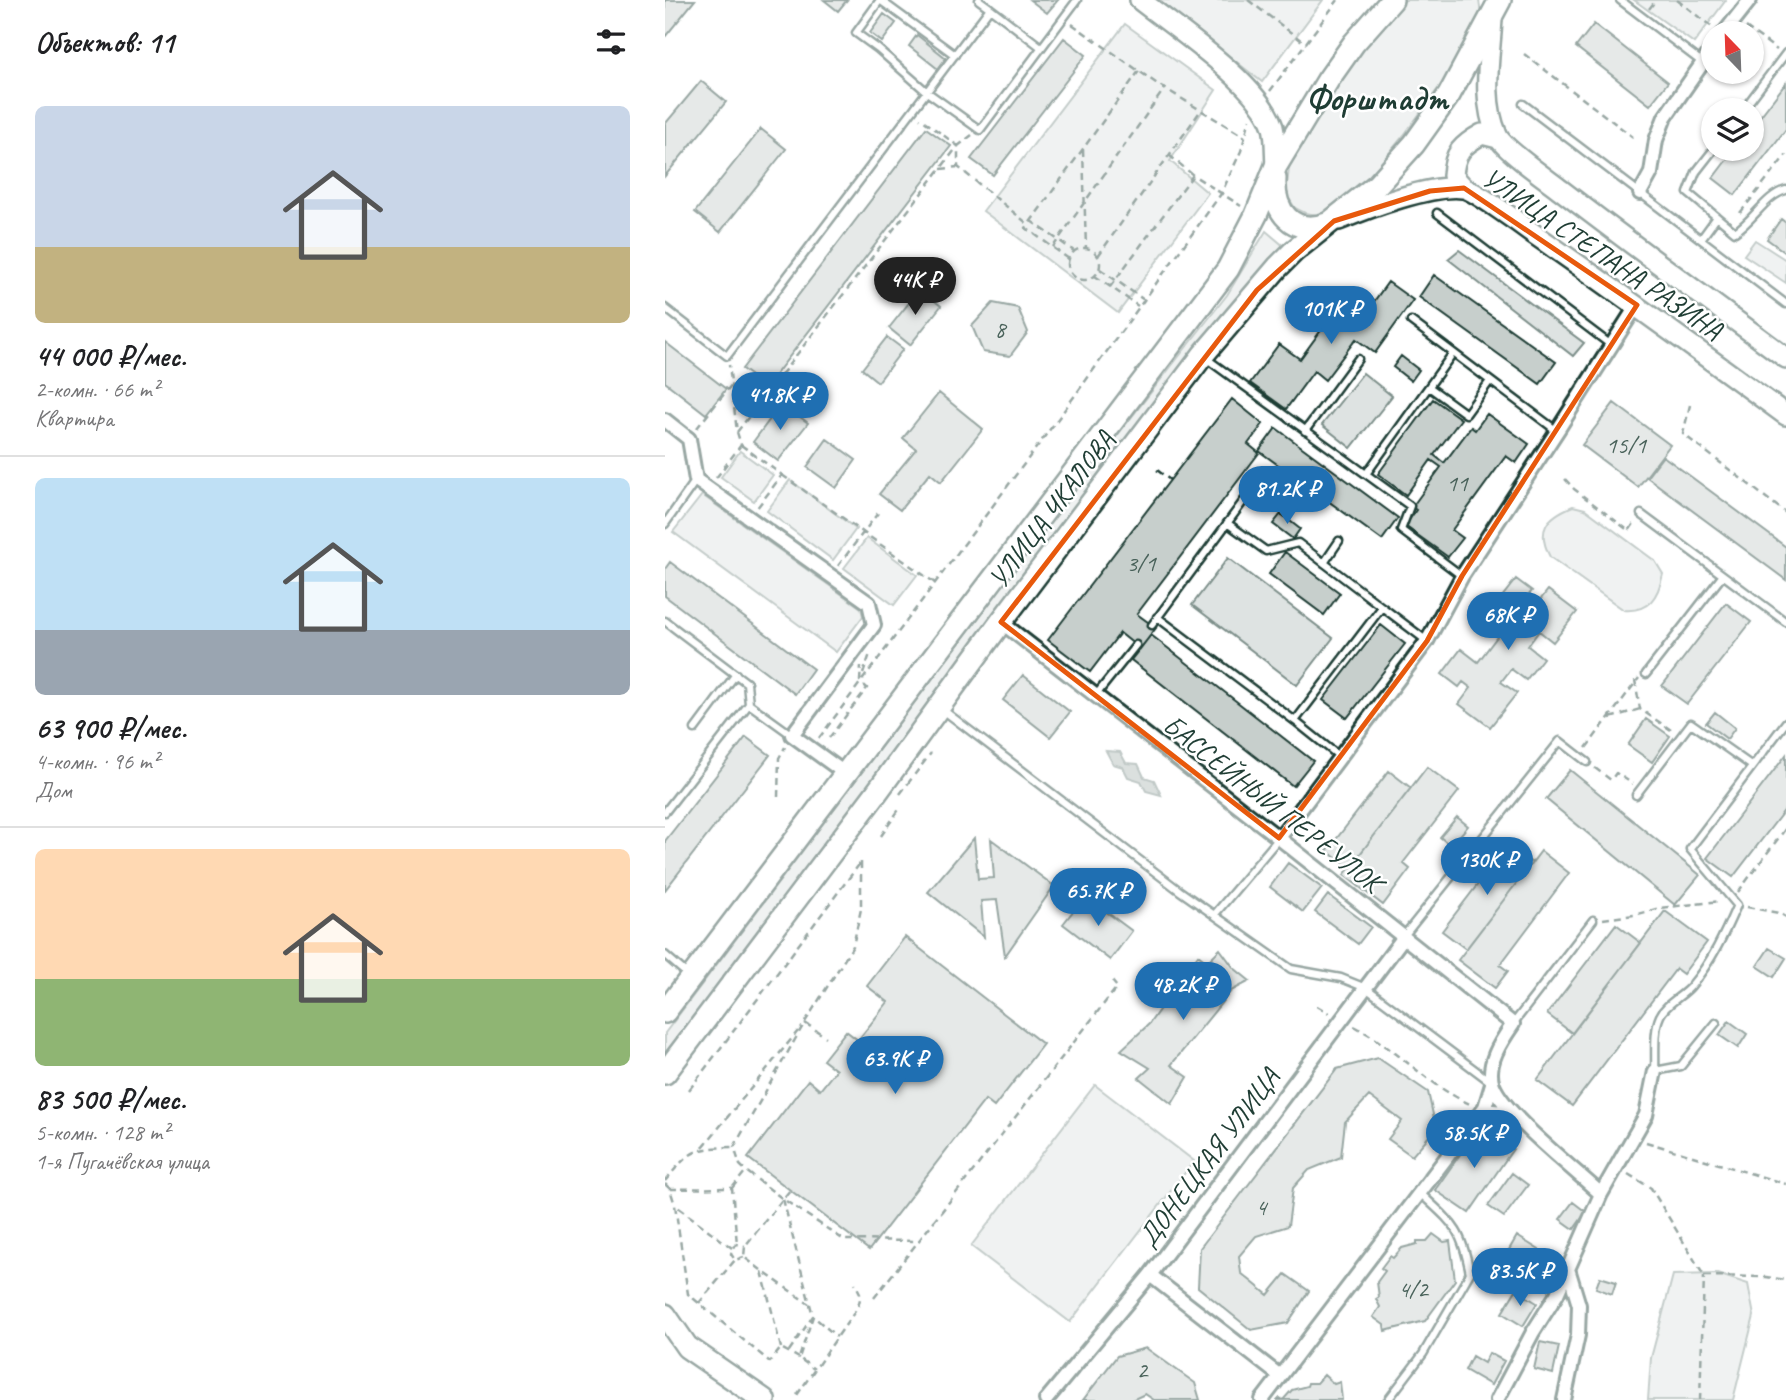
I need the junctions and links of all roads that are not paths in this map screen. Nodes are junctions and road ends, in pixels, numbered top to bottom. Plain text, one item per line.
1 (880, 0) edge
2 (979, 0) edge
3 (1077, 0) edge
4 (1140, 0) edge
5 (1392, 0) edge
6 (1620, 0) edge
7 (1750, 0) edge
8 (1494, 6) edge
9 (990, 8) junction
10 (1733, 21) edge
11 (1041, 47) junction
12 (1785, 54) edge
13 (955, 55) junction
14 (1701, 61) edge
15 (1701, 66) edge
16 (927, 92) junction
17 (1752, 98) edge
18 (1523, 104) dead end
19 (1498, 138) junction
20 (1705, 161) edge
21 (1276, 166) junction
22 (1464, 188) junction
23 (1786, 190) edge
24 (1640, 193) junction
25 (1437, 214) dead end
26 (1717, 217) junction
27 (1335, 221) junction
28 (1701, 239) junction
29 (1786, 303) edge
30 (1637, 305) junction
31 (665, 307) edge
32 (1411, 321) dead end
33 (1612, 346) junction
34 (1453, 353) junction
35 (1203, 355) junction
36 (1786, 358) edge
37 (1358, 359) dead end
38 (1490, 381) junction
39 (1429, 387) junction
40 (1786, 415) edge
41 (665, 420) edge
42 (1305, 431) junction
43 (1557, 431) junction
44 (1366, 474) junction
45 (696, 480) junction
46 (1254, 487) dead end
47 (1641, 514) road end
48 (1227, 523) junction
49 (665, 524) edge
50 (1339, 541) dead end
51 (1324, 563) junction
52 (1723, 575) junction
53 (1462, 576) junction
54 (1382, 607) junction
55 (1157, 617) junction
56 (665, 621) edge
57 (1000, 622) junction
58 (1786, 622) edge
59 (1151, 625) dead end
60 (1427, 641) junction
61 (1136, 645) dead end
62 (736, 674) junction
63 (1646, 674) road end
64 (1096, 695) junction
65 (749, 704) junction
66 (938, 706) junction
67 (1295, 721) junction
68 (1786, 722) edge
69 (695, 729) dead end
70 (792, 735) junction
71 (1340, 757) junction
72 (1587, 762) road end
73 (1752, 766) junction
74 (846, 774) junction
75 (1638, 792) road end
76 (665, 812) edge
77 (1279, 838) junction
78 (1215, 914) junction
79 (1593, 920) road end
80 (1403, 938) junction
81 (665, 955) edge
82 (691, 977) junction
83 (1366, 988) junction
84 (665, 1012) edge
85 (1716, 1023) dead end
86 (1513, 1024) junction
87 (1655, 1071) junction
88 (665, 1073) edge
89 (1492, 1084) junction
90 (1483, 1110) junction
91 (1512, 1113) junction
92 (1418, 1192) junction
93 (1601, 1194) junction
94 (1569, 1272) junction
95 (1150, 1275) junction
96 (665, 1315) edge
97 (665, 1344) edge
98 (687, 1347) junction
99 (1280, 1376) junction
100 (764, 1400) edge
101 (1046, 1400) edge
102 (1262, 1400) edge
103 (1388, 1400) edge
104 (1497, 1400) edge
105 (1564, 1400) edge

1 - 13 lane
1 - 16 lane
2 - 9 lane
3 - 11 lane
4 - 21 main road
5 - 21 main road, УЛИЦА ЧКАЛОВА
6 - 14 lane
7 - 10 street
8 - 19 main road, УЛИЦА СТЕПАНА РАЗИНА
8 - 27 main road, УЛИЦА ЧКАЛОВА
9 - 11 lane
9 - 13 lane
11 - 16 lane
12 - 17 lane
13 - 16 lane
15 - 24 street
16 - 31 lane
18 - 24 lane
19 - 22 main road
19 - 36 main road, УЛИЦА СТЕПАНА РАЗИНА
20 - 26 lane
21 - 27 main road
21 - 74 main road, УЛИЦА ЧКАЛОВА
22 - 27 main road, УЛИЦА СТЕПАНА РАЗИНА
22 - 30 main road, УЛИЦА СТЕПАНА РАЗИНА
23 - 26 lane
24 - 28 lane
25 - 33 lane
26 - 28 lane
27 - 35 main road, УЛИЦА ЧКАЛОВА
28 - 29 lane
30 - 33 street
30 - 40 main road, УЛИЦА СТЕПАНА РАЗИНА
32 - 34 lane
33 - 43 street
34 - 38 lane
34 - 39 lane
35 - 42 lane
35 - 57 main road, УЛИЦА ЧКАЛОВА
37 - 42 lane
38 - 39 lane
38 - 43 lane
39 - 44 lane
41 - 45 street
42 - 44 lane
43 - 53 street
44 - 53 lane
45 - 49 lane
45 - 70 street
46 - 48 lane
47 - 52 lane
48 - 51 lane
48 - 55 lane
50 - 51 lane
51 - 54 lane
52 - 58 lane
52 - 63 lane
53 - 60 street
54 - 60 lane
54 - 67 lane
55 - 59 lane
55 - 67 lane
56 - 62 lane
57 - 64 street, БАССЕЙНЫЙ ПЕРЕУЛОК
57 - 66 main road, УЛИЦА ЧКАЛОВА
60 - 71 street
61 - 64 lane
62 - 65 lane
62 - 69 lane
64 - 77 street, БАССЕЙНЫЙ ПЕРЕУЛОК
65 - 70 lane
65 - 76 lane
66 - 78 lane
66 - 88 main road, УЛИЦА ЧКАЛОВА
67 - 71 lane
68 - 73 lane
70 - 74 street
71 - 77 street
72 - 80 lane
73 - 75 lane
73 - 87 lane
74 - 82 main road, УЛИЦА ЧКАЛОВА
77 - 78 lane
77 - 80 street, БАССЕЙНЫЙ ПЕРЕУЛОК
78 - 83 lane
79 - 86 lane
80 - 83 street, ДОНЕЦКАЯ УЛИЦА
80 - 86 street, БАССЕЙНЫЙ ПЕРЕУЛОК
81 - 82 lane
82 - 84 main road, УЛИЦА ЧКАЛОВА
83 - 89 lane
83 - 95 street, ДОНЕЦКАЯ УЛИЦА
85 - 87 lane
86 - 89 street
87 - 93 street
89 - 90 street
89 - 91 street
90 - 91 street
90 - 92 street
91 - 93 street
92 - 99 street
92 - 103 lane
93 - 94 street
94 - 104 street
94 - 105 street
95 - 99 street
95 - 101 street, ДОНЕЦКАЯ УЛИЦА
96 - 98 main road
97 - 98 main road
98 - 100 main road
99 - 102 street

